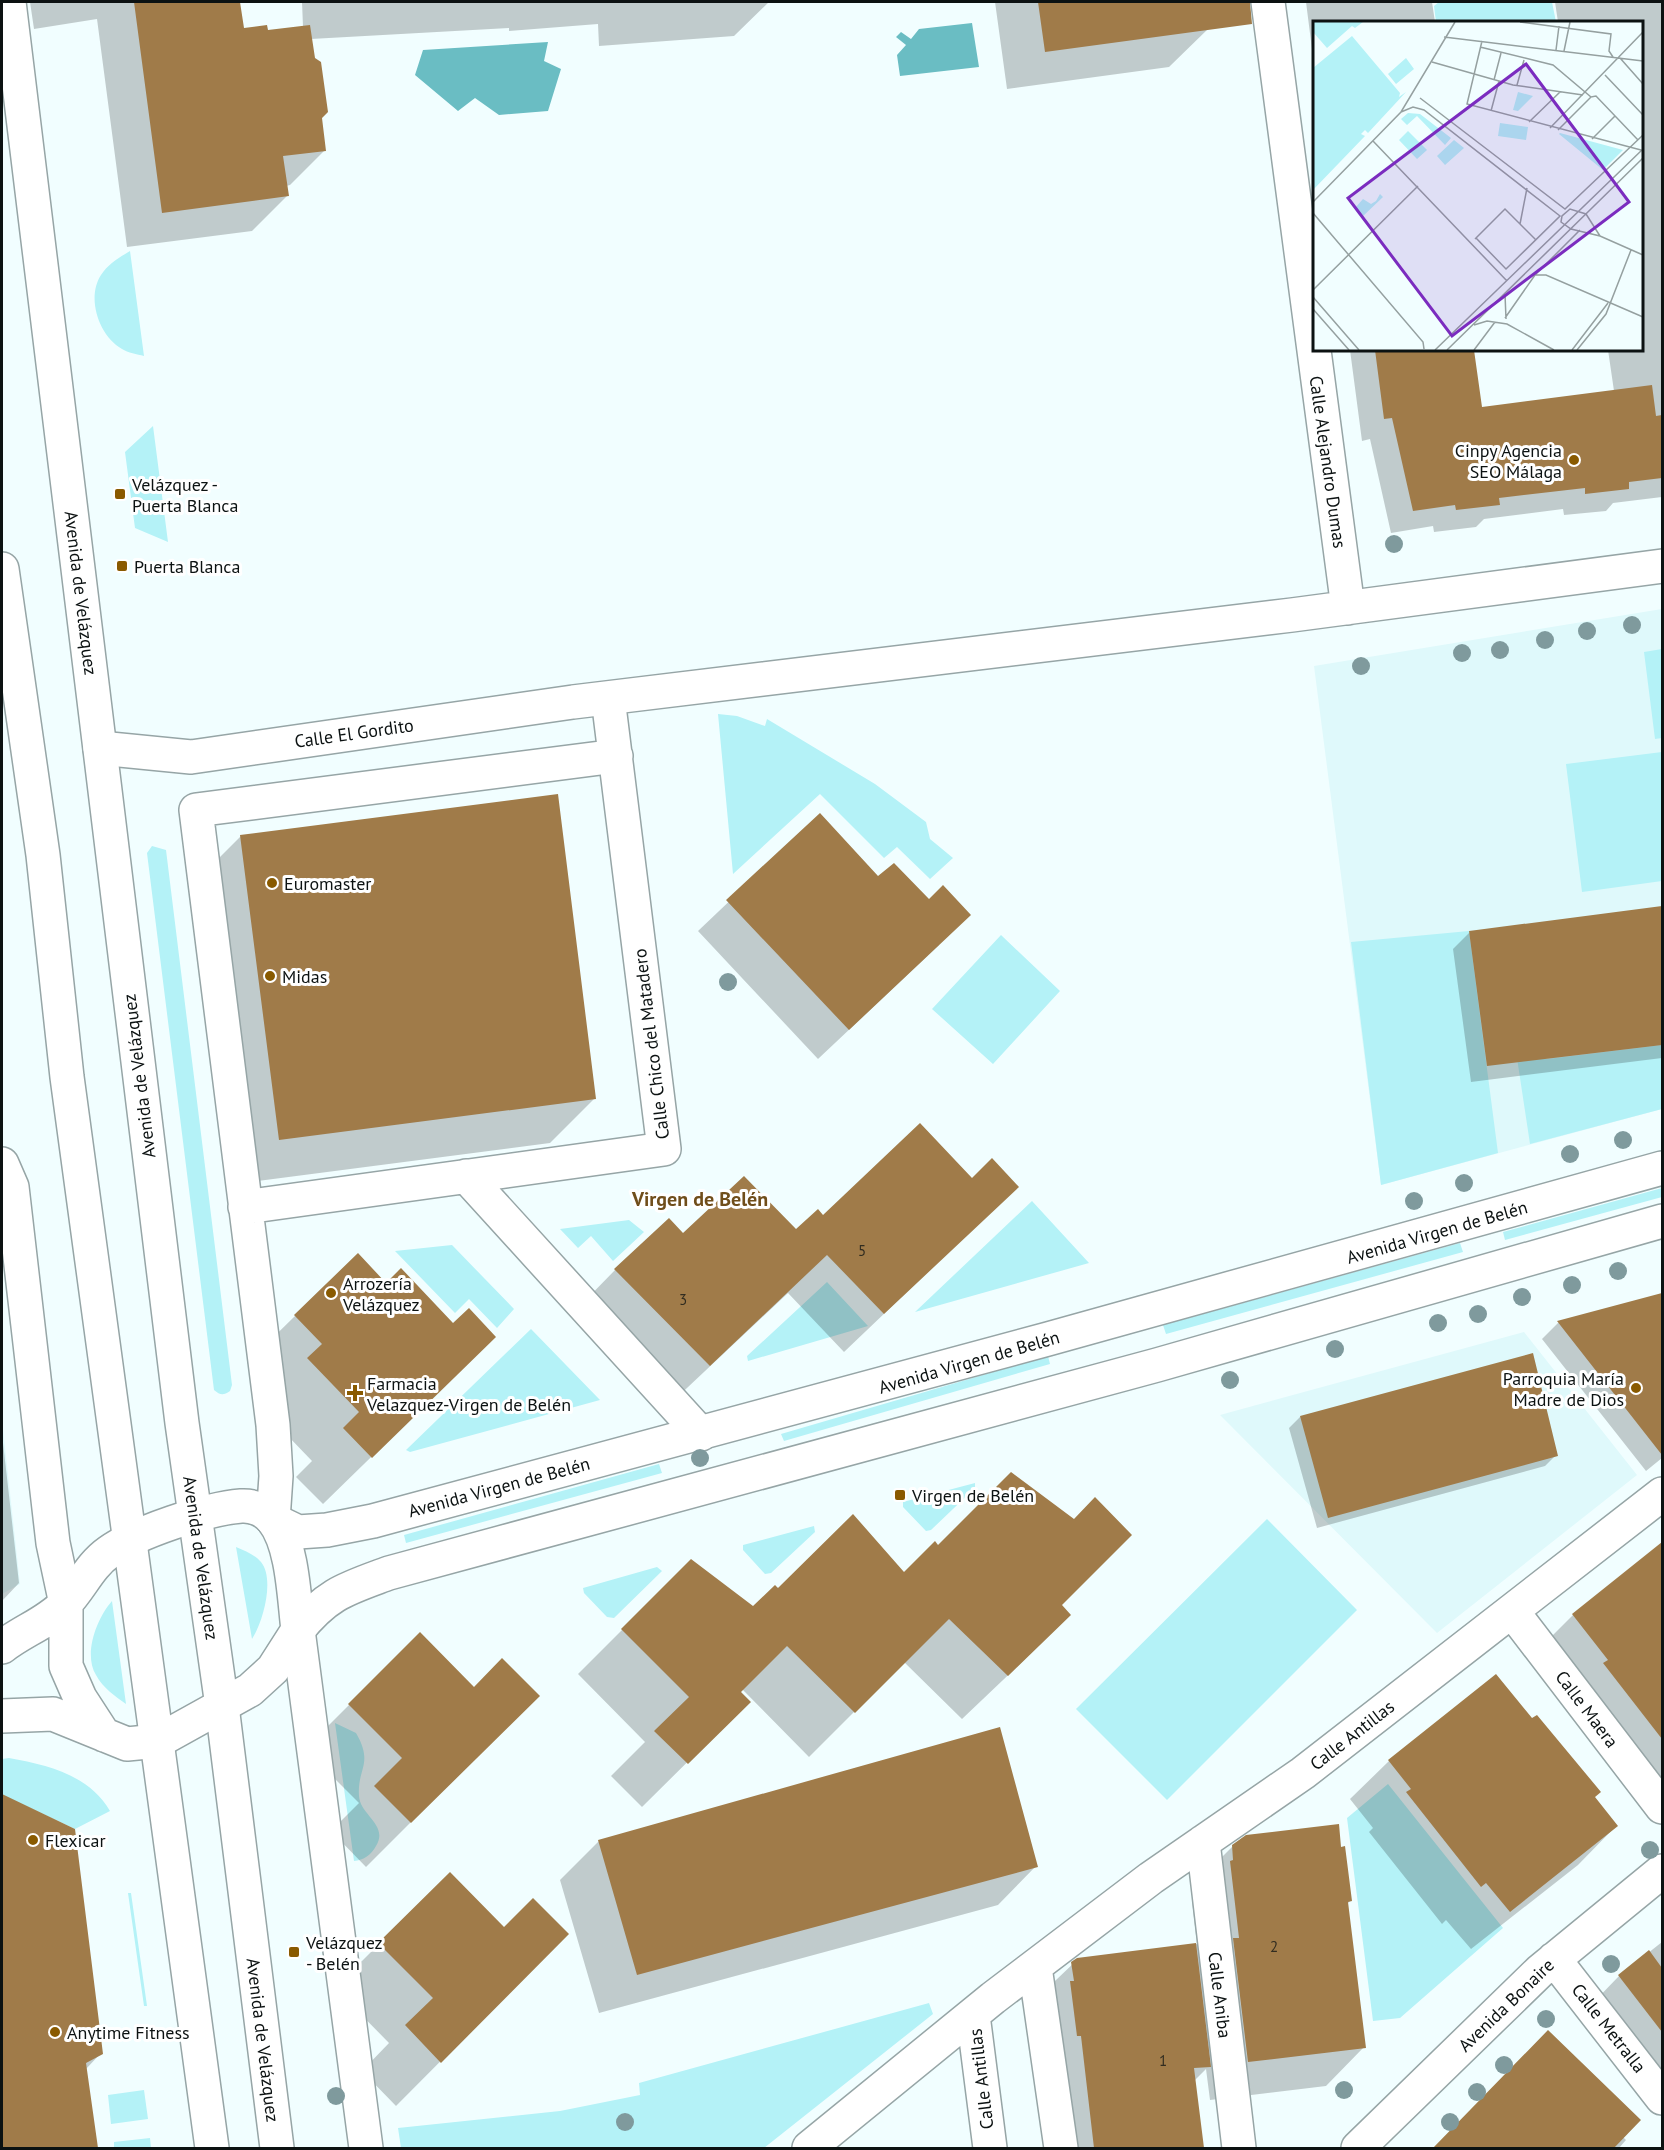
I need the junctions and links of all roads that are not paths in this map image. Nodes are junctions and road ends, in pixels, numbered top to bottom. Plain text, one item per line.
1 (9, 2) edge
2 (1268, 2) edge
3 (1313, 343) edge
4 (1314, 351) edge
5 (1662, 566) edge
6 (2, 569) edge
7 (1348, 608) junction
8 (7, 644) edge
9 (608, 698) junction
10 (100, 748) junction
11 (616, 756) junction
12 (2, 1164) edge
13 (1662, 1168) edge
14 (466, 1176) junction
15 (245, 1207) junction
16 (1662, 1221) edge
17 (701, 1434) junction
18 (1662, 1494) edge
19 (194, 1516) junction
20 (273, 1520) junction
21 (130, 1540) junction
22 (66, 1604) junction
23 (1512, 1611) junction
24 (298, 1630) junction
25 (2, 1647) edge
26 (222, 1706) junction
27 (2, 1716) edge
28 (104, 1735) junction
29 (158, 1741) junction
30 (1662, 1807) edge
31 (1203, 1842) junction
32 (1662, 1871) edge
33 (1554, 1959) junction
34 (1035, 1967) junction
35 (974, 2015) junction
36 (1662, 2098) edge
37 (212, 2148) edge
38 (277, 2148) edge
39 (366, 2148) edge
40 (809, 2148) edge
41 (990, 2148) edge
42 (1060, 2148) edge
43 (1239, 2148) edge
44 (1358, 2148) edge

1 - 10 street, Avenida de Velázquez
2 - 3 street, Calle Alejandro Dumas
4 - 7 street, Calle Alejandro Dumas
5 - 7 street
6 - 8 street
7 - 9 street, Calle El Gordito
8 - 21 street
9 - 10 street, Calle El Gordito
9 - 11 street, Calle Chico del Matadero
10 - 19 street, Avenida de Velázquez
11 - 14 street, Calle Chico del Matadero
11 - 15 street
12 - 22 street
13 - 17 street, Avenida Virgen de Belén
14 - 15 street, Calle Chico del Matadero
14 - 17 street
15 - 20 street
16 - 24 street
17 - 20 street, Avenida Virgen de Belén
18 - 23 street, Calle Antillas
19 - 20 street, Avenida Virgen de Belén
19 - 21 street, Avenida Virgen de Belén
19 - 26 street, Avenida de Velázquez
20 - 24 street
21 - 22 street, Avenida Virgen de Belén
21 - 29 street
22 - 25 street, Avenida Virgen de Belén
22 - 28 street
23 - 30 street, Calle Maera
23 - 31 street, Calle Antillas
24 - 26 street
24 - 39 street
26 - 29 street
26 - 38 street, Avenida de Velázquez
27 - 28 street
28 - 29 street
29 - 37 street
31 - 34 street, Calle Antillas
31 - 43 street, Calle Aniba
32 - 33 street, Avenida Bonaire
33 - 36 street, Calle Metralla
33 - 44 street, Avenida Bonaire
34 - 35 street, Calle Antillas
34 - 42 street
35 - 40 street
35 - 41 street, Calle Antillas

